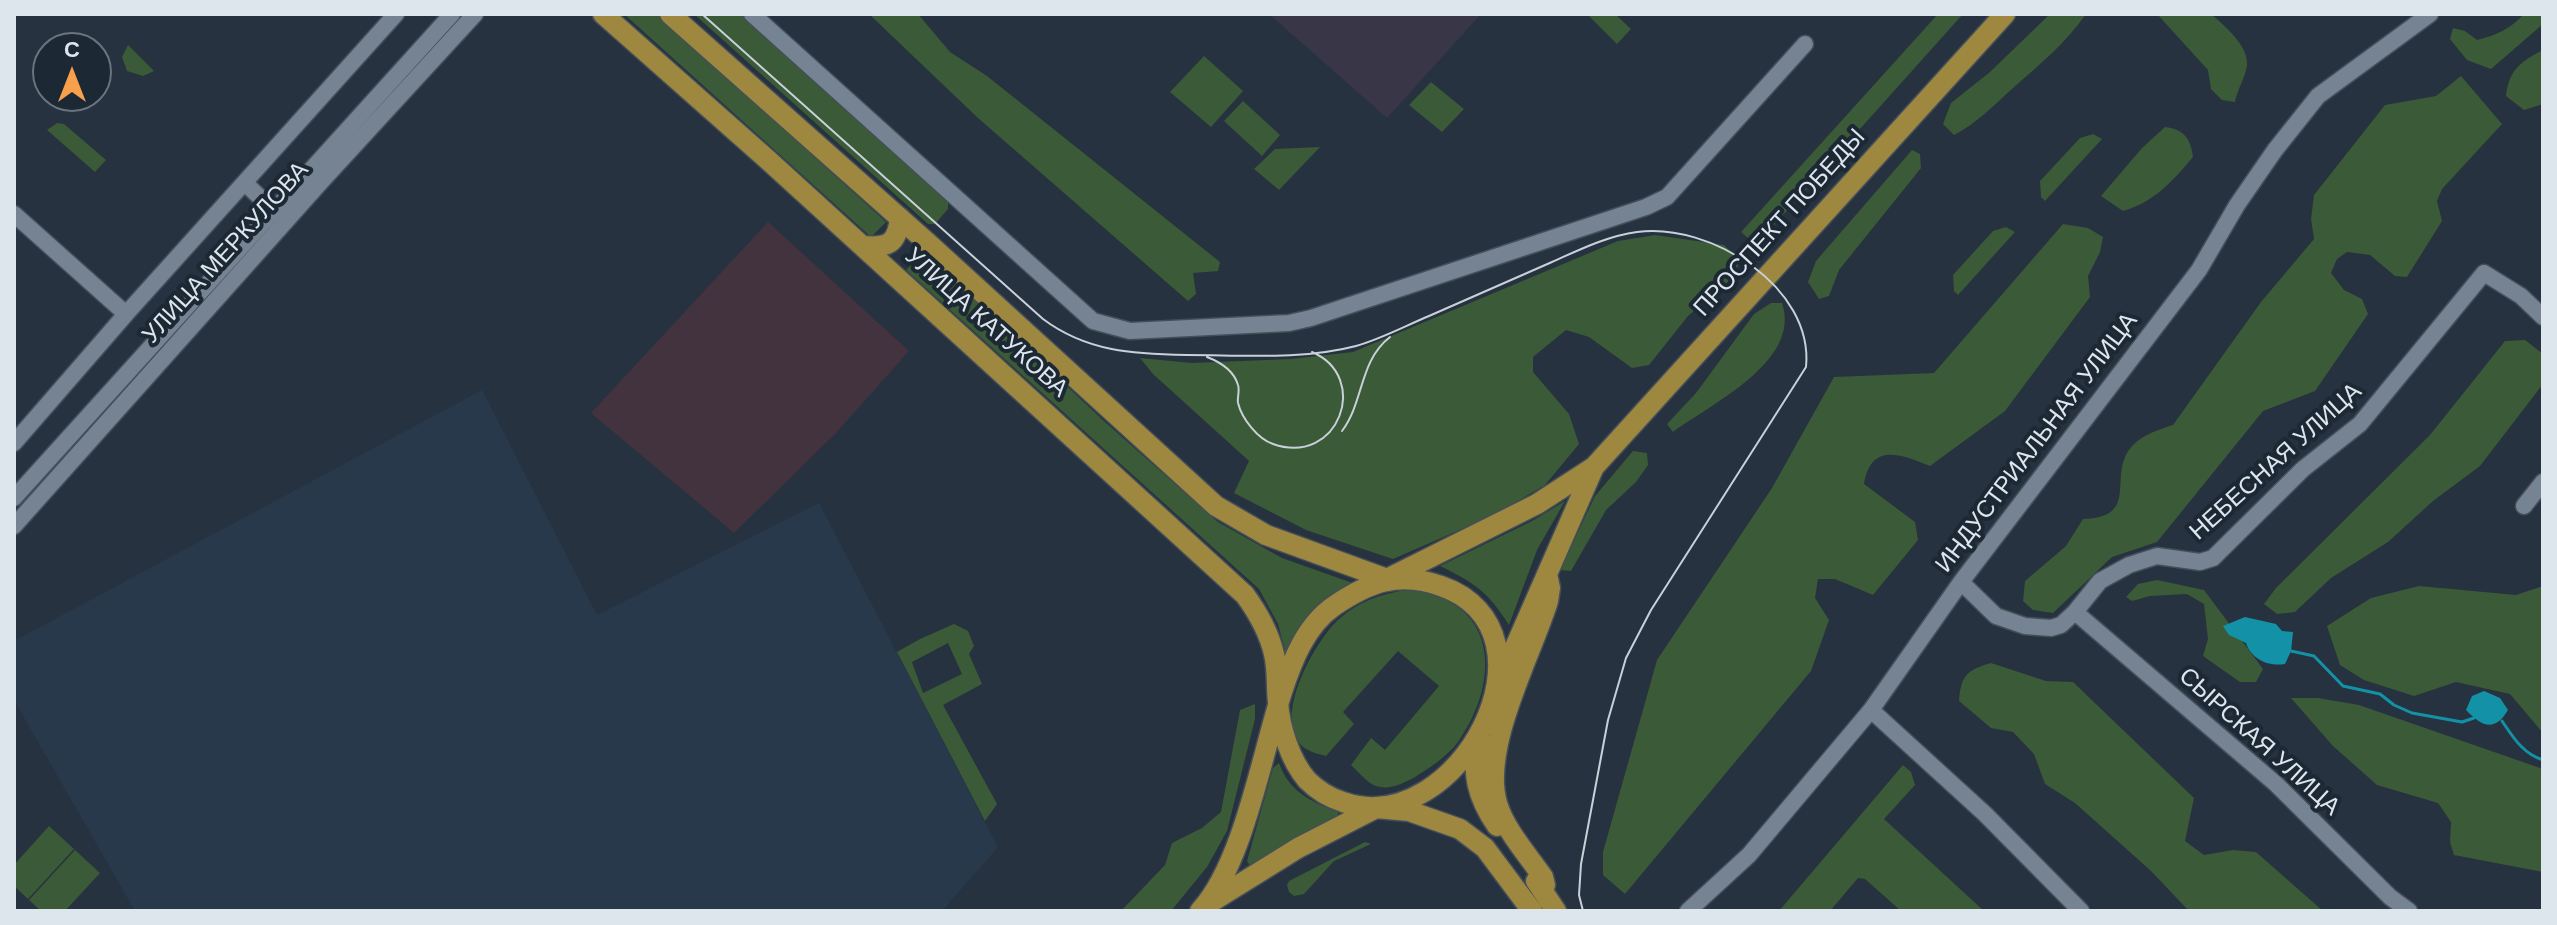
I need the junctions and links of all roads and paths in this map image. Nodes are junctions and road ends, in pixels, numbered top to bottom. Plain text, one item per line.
1 (396, 14) edge
2 (452, 14) edge
3 (475, 14) edge
4 (603, 14) edge
5 (670, 14) edge
6 (752, 14) edge
7 (2005, 14) edge
8 (2430, 14) edge
9 (1805, 44) dead end
10 (245, 183) junction
11 (274, 211) junction
12 (14, 214) edge
13 (900, 218) junction
14 (863, 246) junction
15 (126, 314) junction
16 (2543, 317) edge
17 (14, 443) edge
18 (1594, 467) junction
19 (2543, 482) edge
20 (14, 498) edge
21 (2524, 506) dead end
22 (14, 526) edge
23 (1547, 574) junction
24 (1387, 579) junction
25 (1961, 582) junction
26 (2075, 612) junction
27 (1497, 687) junction
28 (1278, 704) junction
29 (1871, 710) junction
30 (1485, 721) junction
31 (1376, 808) junction
32 (1542, 890) junction
33 (1202, 909) edge
34 (1532, 911) edge
35 (1556, 911) edge
36 (1688, 911) edge
37 (2081, 911) edge
38 (2409, 911) edge

1 - 10 street
2 - 11 street, УЛИЦА МЕРКУЛОВА
3 - 22 street, УЛИЦА МЕРКУЛОВА
4 - 14 main road, УЛИЦА КАТУКОВА
5 - 13 main road, УЛИЦА КАТУКОВА
6 - 9 street
7 - 18 main road, ПРОСПЕКТ ПОБЕДЫ
8 - 25 street, ИНДУСТРИАЛЬНАЯ УЛИЦА
10 - 11 street
10 - 15 street
11 - 20 street, УЛИЦА МЕРКУЛОВА
12 - 15 street
13 - 14 main road
13 - 24 main road, УЛИЦА КАТУКОВА
14 - 28 main road, УЛИЦА КАТУКОВА
15 - 17 street
16 - 26 street, НЕБЕСНАЯ УЛИЦА
18 - 23 main road
18 - 24 main road
19 - 21 street
23 - 27 main road
23 - 32 main road
24 - 27 main road
24 - 28 main road
25 - 26 street, НЕБЕСНАЯ УЛИЦА
25 - 29 street, ИНДУСТРИАЛЬНАЯ УЛИЦА
26 - 38 street, СЫРСКАЯ УЛИЦА
27 - 30 main road
28 - 31 main road
28 - 33 main road
29 - 36 street, ИНДУСТРИАЛЬНАЯ УЛИЦА
29 - 37 street
30 - 31 main road
30 - 32 main road
31 - 33 main road
31 - 34 main road
32 - 35 main road

